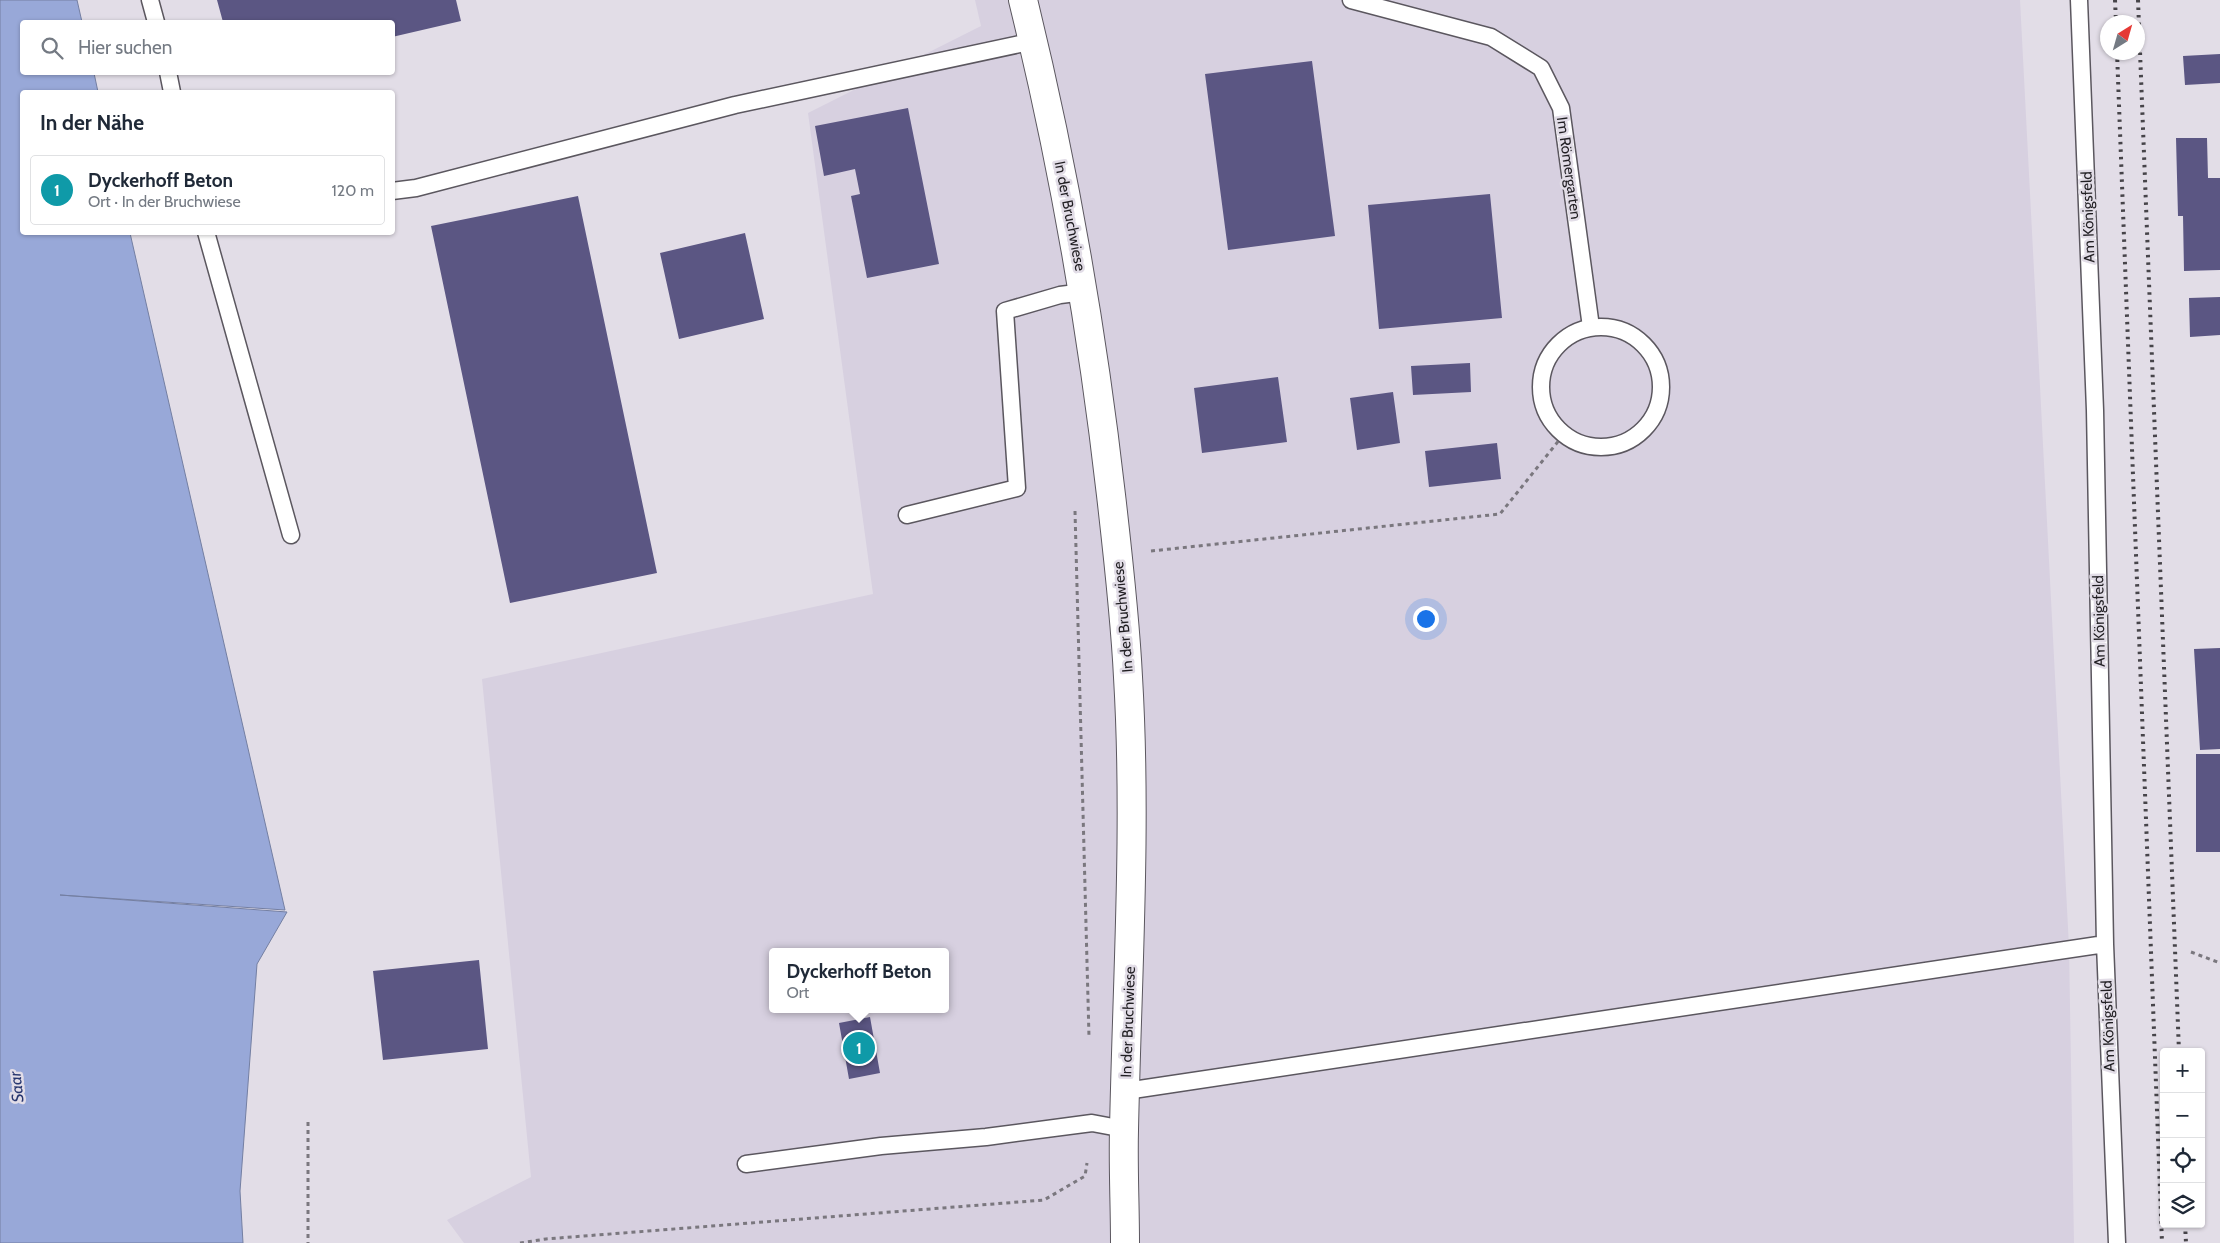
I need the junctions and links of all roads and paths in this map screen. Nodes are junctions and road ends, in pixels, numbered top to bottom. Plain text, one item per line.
1 (150, 0) edge
2 (1024, 0) edge
3 (1350, 0) edge
4 (2080, 0) edge
5 (155, 20) edge
6 (1034, 42) junction
7 (169, 75) edge
8 (172, 90) edge
9 (395, 191) edge
10 (207, 235) edge
11 (1084, 292) junction
12 (1591, 327) junction
13 (1564, 434) junction
14 (1075, 506) dead end
15 (907, 515) dead end
16 (290, 535) dead end
17 (1118, 555) junction
18 (2105, 944) junction
19 (2191, 952) dead end
20 (2220, 963) edge
21 (1090, 1045) dead end
22 (1126, 1091) junction
23 (308, 1122) dead end
24 (1092, 1123) junction
25 (1124, 1129) junction
26 (746, 1164) dead end
27 (308, 1243) edge
28 (520, 1243) edge
29 (1125, 1243) edge
30 (2117, 1243) edge

1 - 5 lane
2 - 6 street, In der Bruchwiese
3 - 12 lane, Im Römergarten
4 - 18 lane, Am Königsfeld
6 - 9 lane
6 - 11 street, In der Bruchwiese
7 - 8 lane
10 - 16 lane
11 - 15 lane
11 - 17 street, In der Bruchwiese
12 - 13 lane
12 - 13 lane
13 - 17 path
14 - 21 path
17 - 22 street, In der Bruchwiese
18 - 22 lane
18 - 30 lane, Am Königsfeld
19 - 20 path
22 - 25 street, In der Bruchwiese
23 - 27 path
24 - 25 lane
24 - 26 lane
24 - 28 path
25 - 29 street, In der Bruchwiese

